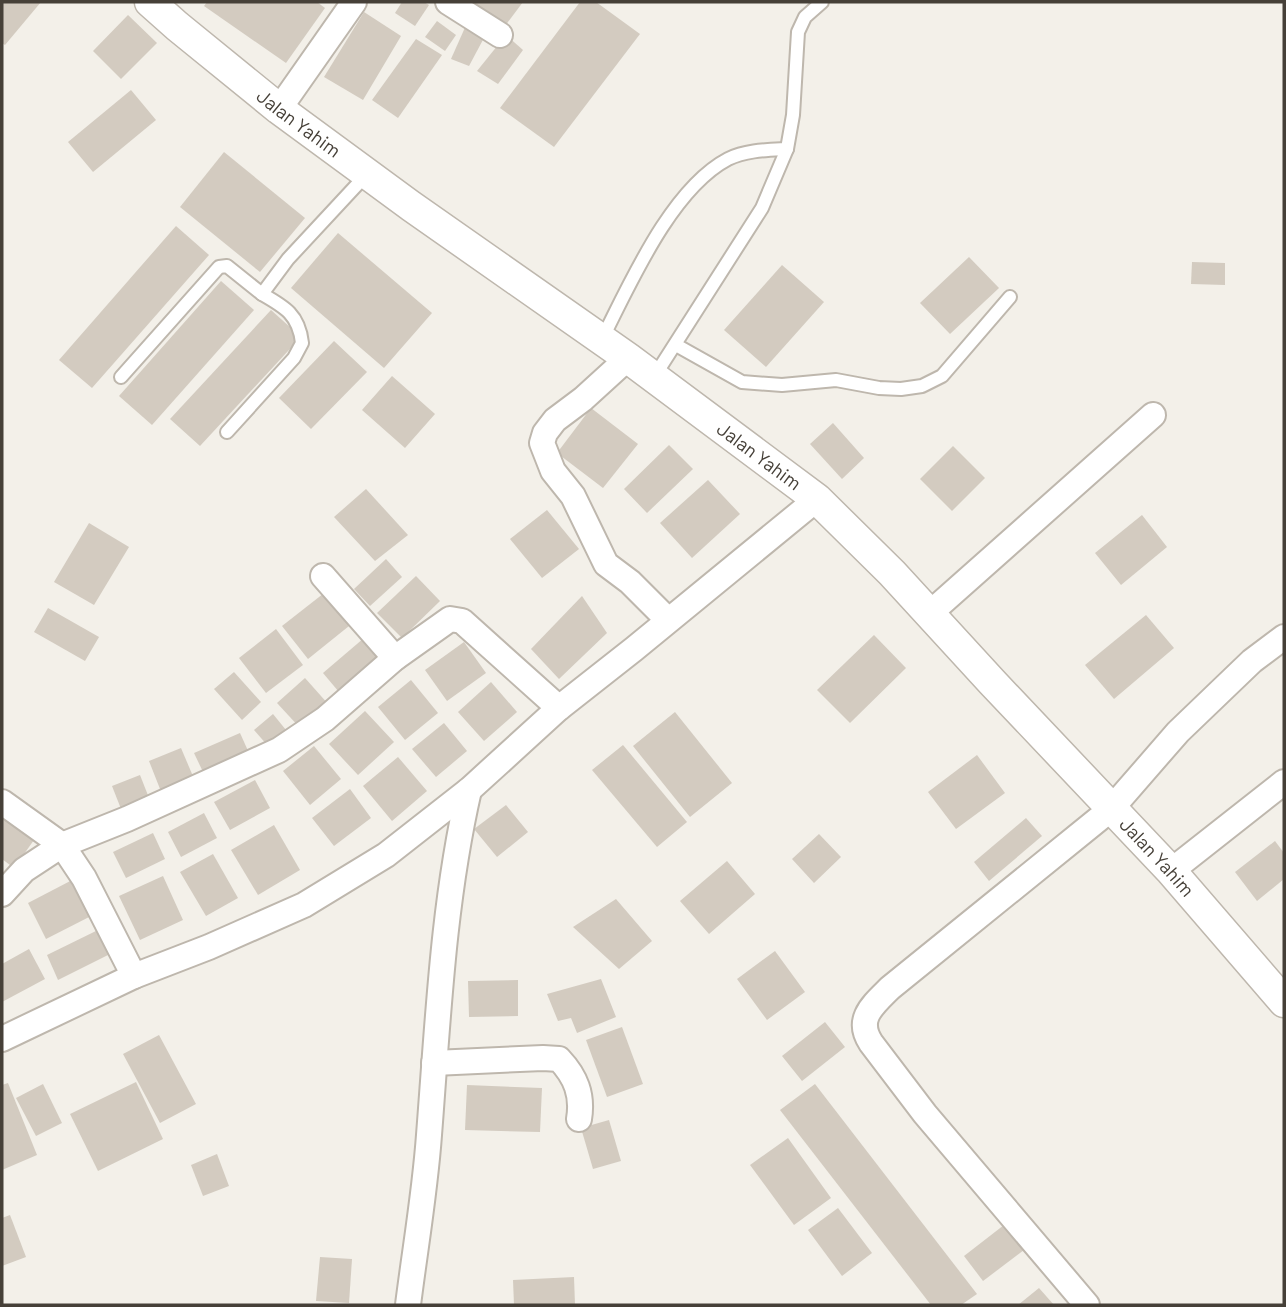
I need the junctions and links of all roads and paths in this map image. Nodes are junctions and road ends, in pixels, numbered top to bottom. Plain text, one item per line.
1 (150, 2) edge
2 (354, 2) edge
3 (448, 2) edge
4 (822, 2) edge
5 (500, 35) dead end
6 (279, 108) junction
7 (787, 149) junction
8 (367, 174) junction
9 (262, 294) junction
10 (1010, 297) dead end
11 (602, 339) junction
12 (676, 345) junction
13 (628, 358) junction
14 (121, 377) dead end
15 (654, 377) junction
16 (1153, 415) dead end
17 (227, 432) dead end
18 (817, 499) junction
19 (323, 576) dead end
20 (929, 614) junction
21 (668, 620) junction
22 (1284, 637) edge
23 (395, 658) junction
24 (559, 708) junction
25 (1284, 782) edge
26 (470, 790) junction
27 (2, 802) edge
28 (1111, 808) junction
29 (62, 845) junction
30 (1171, 871) junction
31 (2, 894) edge
32 (135, 976) junction
33 (1284, 1002) edge
34 (2, 1039) edge
35 (434, 1063) junction
36 (579, 1119) dead end
37 (408, 1305) edge
38 (1087, 1305) edge

1 - 6 street, Jalan Yahim
2 - 6 street
3 - 5 street
4 - 7 lane
6 - 8 street, Jalan Yahim
7 - 11 lane
7 - 12 lane
8 - 9 lane
8 - 11 street, Jalan Yahim
9 - 14 lane
9 - 17 lane
10 - 12 lane
11 - 13 street, Jalan Yahim
12 - 15 lane
13 - 15 street, Jalan Yahim
13 - 21 street
15 - 18 street, Jalan Yahim
16 - 20 street
18 - 20 street, Jalan Yahim
18 - 21 street
19 - 23 street
20 - 28 street, Jalan Yahim
21 - 24 street
22 - 28 street
23 - 24 street
23 - 29 street
24 - 26 street
25 - 30 street
26 - 32 street
26 - 35 street
27 - 29 street
28 - 30 street, Jalan Yahim
28 - 38 street
29 - 31 street
29 - 32 street
30 - 33 street, Jalan Yahim
32 - 34 street
35 - 36 street
35 - 37 street

